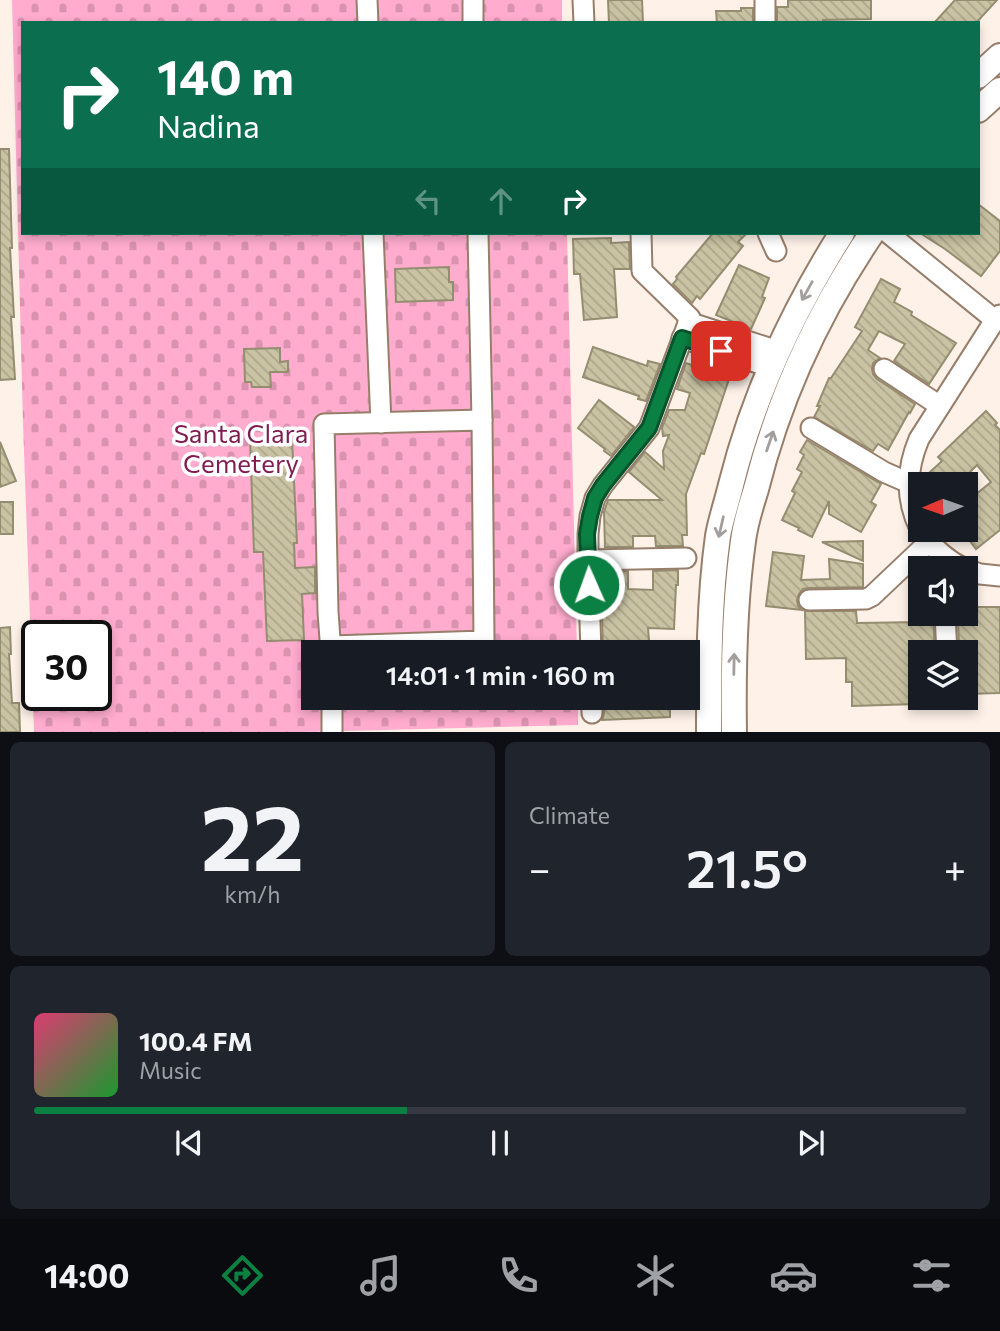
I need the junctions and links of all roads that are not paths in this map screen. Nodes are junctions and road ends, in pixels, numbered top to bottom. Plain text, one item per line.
1 (367, 0) edge
2 (473, 0) edge
3 (583, 0) edge
4 (765, 0) edge
5 (368, 21) edge
6 (473, 21) edge
7 (584, 21) edge
8 (765, 21) edge
9 (1000, 56) edge
10 (980, 74) edge
11 (1000, 90) edge
12 (980, 108) edge
13 (373, 235) edge
14 (478, 235) edge
15 (641, 235) edge
16 (841, 235) edge
17 (871, 235) edge
18 (891, 235) edge
19 (998, 317) edge
20 (685, 330) junction
21 (774, 359) junction
22 (884, 369) dead end
23 (940, 406) junction
24 (482, 420) junction
25 (381, 423) junction
26 (811, 428) dead end
27 (909, 472) edge
28 (908, 483) edge
29 (917, 542) edge
30 (931, 542) edge
31 (944, 556) edge
32 (686, 558) dead end
33 (588, 560) junction
34 (978, 573) edge
35 (1000, 576) edge
36 (809, 600) dead end
37 (330, 640) edge
38 (484, 640) edge
39 (591, 640) edge
40 (332, 710) edge
41 (332, 732) edge
42 (709, 732) edge
43 (734, 732) edge

1 - 5 street
2 - 6 street
3 - 7 street
4 - 8 street
9 - 10 main road
11 - 12 main road
13 - 25 street
14 - 24 street
15 - 20 street
16 -> 21 main road
43 -> 17 main road
18 - 19 street
19 - 23 street
20 - 21 street
20 - 33 street
21 -> 42 main road
22 - 23 street
23 - 27 street
24 - 25 street
24 - 38 street
25 - 37 street
26 - 28 street
29 - 36 street
30 - 31 street
32 - 33 street
33 - 39 street
34 - 35 street
40 - 41 street

